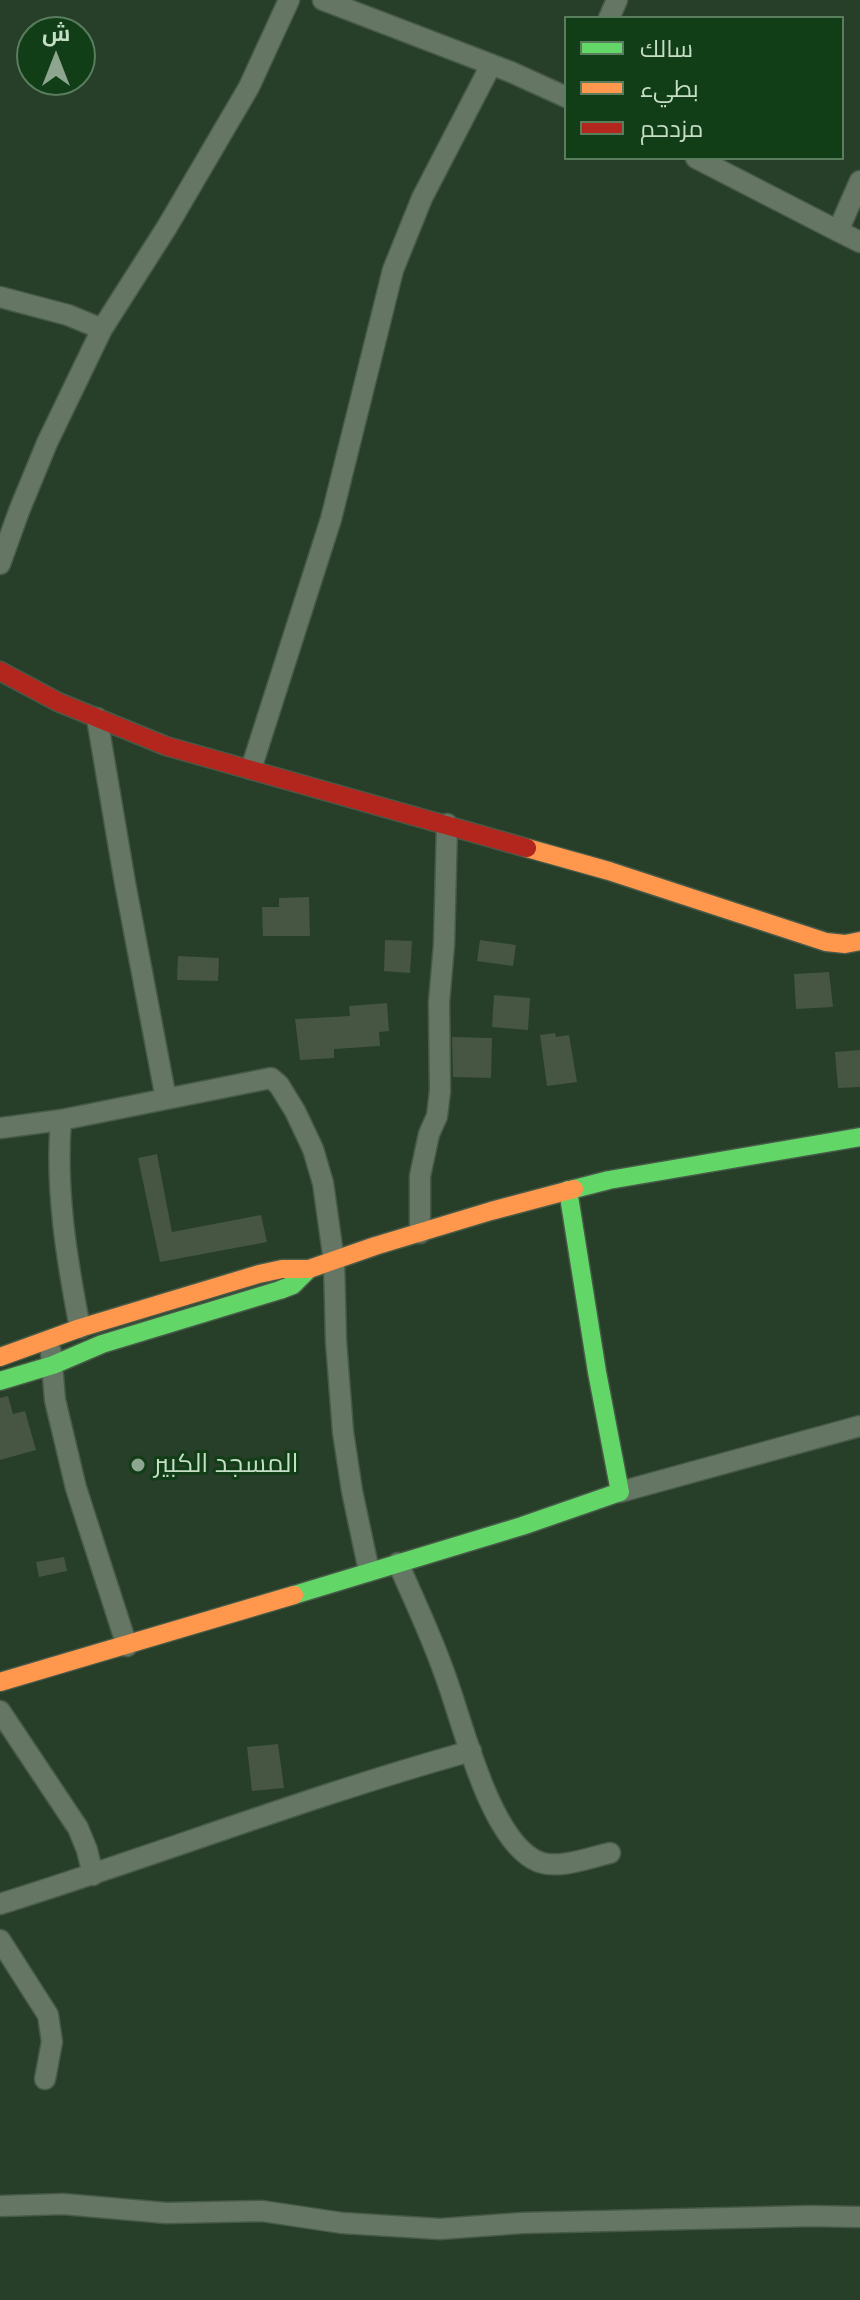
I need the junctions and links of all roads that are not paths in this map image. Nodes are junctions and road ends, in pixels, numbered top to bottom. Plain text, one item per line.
1 (289, 0) edge
2 (323, 0) edge
3 (491, 65) junction
4 (564, 96) edge
5 (700, 160) edge
6 (860, 181) edge
7 (838, 231) junction
8 (860, 242) edge
9 (0, 297) edge
10 (102, 329) junction
11 (0, 564) edge
12 (0, 671) edge
13 (97, 718) junction
14 (251, 769) junction
15 (447, 824) junction
16 (860, 941) edge
17 (166, 1099) junction
18 (61, 1120) junction
19 (0, 1128) edge
20 (860, 1137) edge
21 (568, 1190) junction
22 (420, 1233) junction
23 (334, 1261) junction
24 (309, 1269) junction
25 (80, 1328) junction
26 (50, 1339) junction
27 (0, 1357) edge
28 (53, 1365) junction
29 (0, 1381) edge
30 (860, 1426) edge
31 (620, 1492) junction
32 (398, 1563) junction
33 (369, 1571) junction
34 (127, 1646) junction
35 (0, 1682) edge
36 (0, 1711) edge
37 (471, 1751) junction
38 (610, 1853) dead end
39 (93, 1875) junction
40 (0, 1904) edge
41 (0, 1940) edge
42 (45, 2079) dead end
43 (0, 2206) edge
44 (860, 2217) edge

1 - 10 street
2 - 3 street
3 - 4 street
3 - 14 street
5 - 7 street
6 - 7 street
7 - 8 street
9 - 10 street
10 - 11 street
12 - 13 street
13 - 14 street
13 - 17 street
14 - 15 street
15 - 16 street
15 - 22 street
17 - 18 street
17 - 23 street
18 - 19 street
18 - 25 street
20 - 21 street
21 - 22 street
21 - 31 street
22 - 23 street
23 - 24 street
23 - 33 street
24 - 25 street
24 - 28 street
25 - 26 street
26 - 27 street
26 - 28 street
28 - 29 street
28 - 34 street
30 - 31 street
31 - 32 street
32 - 33 street
32 - 37 street
33 - 34 street
34 - 35 street
36 - 39 street
37 - 38 street
37 - 39 street
39 - 40 street
41 - 42 street
43 - 44 street

